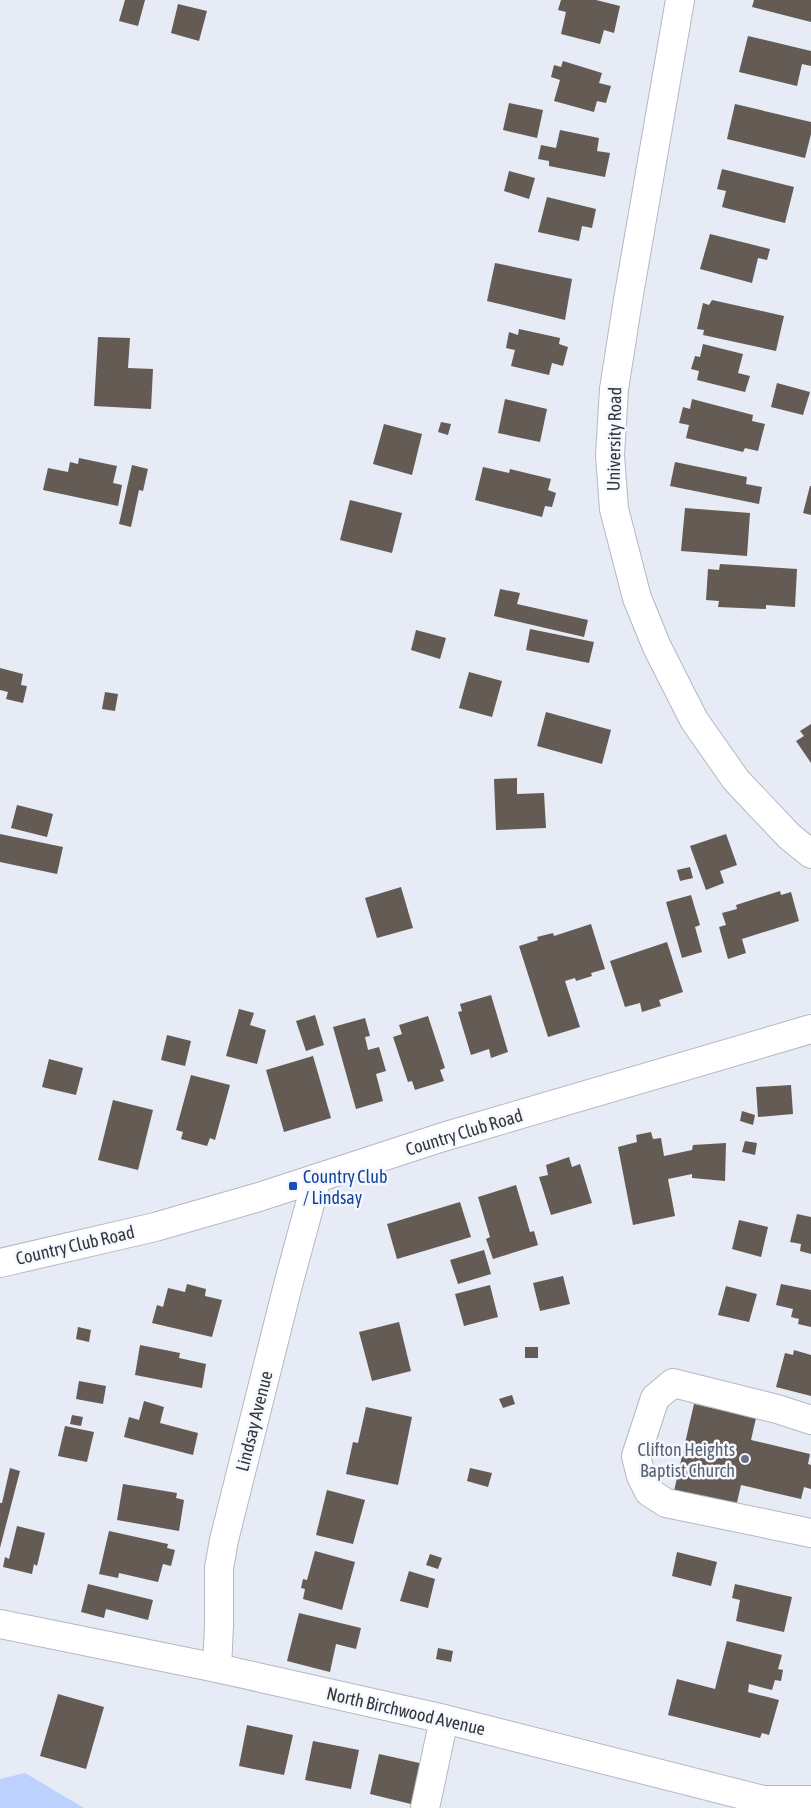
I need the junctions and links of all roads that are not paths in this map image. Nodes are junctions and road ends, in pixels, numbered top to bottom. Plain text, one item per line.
1 (680, 0) edge
2 (811, 854) edge
3 (811, 1029) edge
4 (317, 1178) junction
5 (0, 1263) edge
6 (811, 1420) edge
7 (811, 1533) edge
8 (0, 1624) edge
9 (217, 1668) junction
10 (444, 1719) junction
11 (806, 1800) edge
12 (425, 1808) edge

1 - 2 street, University Road
3 - 4 street, Country Club Road
4 - 5 street, Country Club Road
4 - 9 street, Lindsay Avenue
6 - 7 street
8 - 9 street, North Birchwood Avenue
9 - 10 street, North Birchwood Avenue
10 - 11 street, North Birchwood Avenue
10 - 12 street

